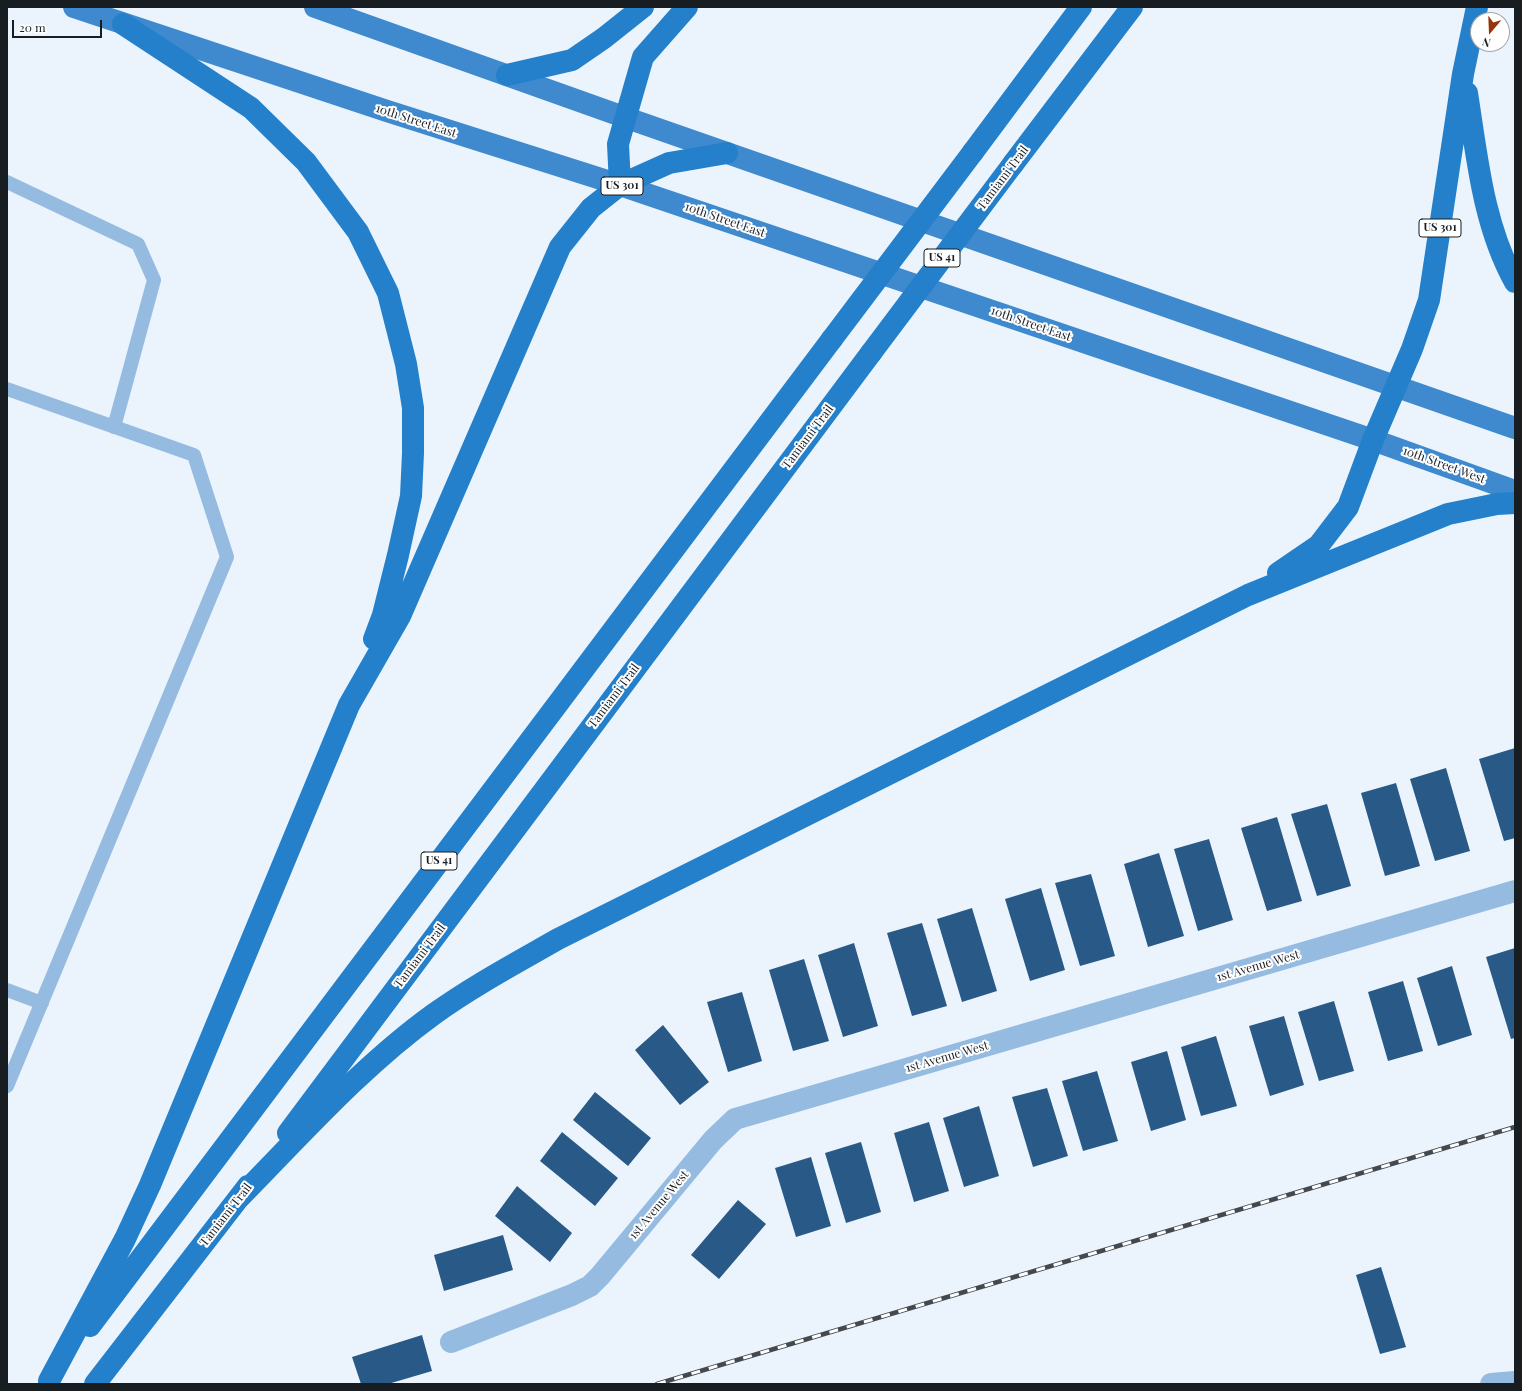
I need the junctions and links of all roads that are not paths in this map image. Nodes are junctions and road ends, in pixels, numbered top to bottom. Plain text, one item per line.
1 (74, 7) edge
2 (315, 7) edge
3 (643, 7) edge
4 (686, 7) edge
5 (1081, 7) edge
6 (1132, 7) edge
7 (1477, 7) edge
8 (123, 24) junction
9 (1464, 74) junction
10 (507, 75) junction
11 (624, 117) junction
12 (727, 152) junction
13 (7, 182) edge
14 (620, 185) junction
15 (1515, 282) edge
16 (1397, 386) junction
17 (7, 389) edge
18 (114, 427) junction
19 (1515, 428) edge
20 (1373, 440) junction
21 (1515, 491) edge
22 (1515, 503) edge
23 (1248, 595) junction
24 (349, 705) junction
25 (1515, 891) edge
26 (7, 990) edge
27 (42, 1003) junction
28 (7, 1086) edge
29 (240, 1197) junction
30 (451, 1342) dead end
31 (48, 1382) edge
32 (1515, 1382) edge
33 (95, 1384) edge
34 (1491, 1384) edge

1 - 8 main road, 10th Street East / US 301
2 - 10 main road
3 - 10 highway
4 - 11 highway
5 - 31 highway, US 41, bridge
6 - 29 highway, Tamiami Trail / US 41, bridge
7 - 9 highway, US 301
8 - 14 main road, 10th Street East / US 301
8 - 24 highway
9 - 15 highway
9 - 16 highway, US 301
10 - 11 main road
11 - 12 main road
11 - 14 highway
12 - 14 highway
12 - 16 main road
13 - 18 lane
14 - 20 main road, 10th Street East / US 301
14 - 24 highway
16 - 19 main road
16 - 20 highway, US 301
17 - 18 lane
18 - 27 lane
20 - 21 main road, 10th Street West
20 - 23 highway
22 - 23 highway
23 - 29 highway
24 - 31 highway
25 - 30 street, 1st Avenue West
26 - 27 lane
27 - 28 lane
29 - 33 highway, Tamiami Trail / US 41
32 - 34 street

